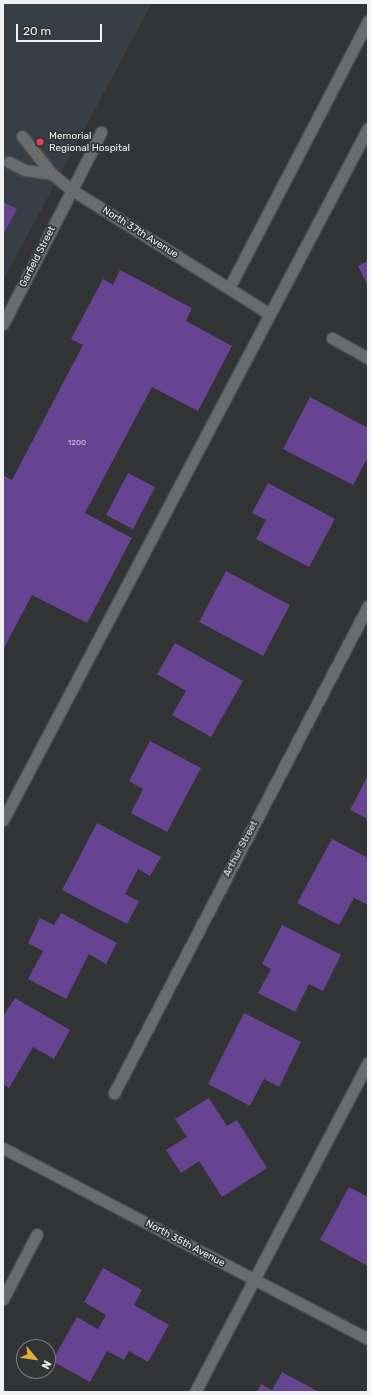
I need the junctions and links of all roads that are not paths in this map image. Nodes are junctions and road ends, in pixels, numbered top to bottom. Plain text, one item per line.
1 (368, 21) edge
2 (368, 128) edge
3 (101, 132) dead end
4 (22, 136) dead end
5 (9, 162) dead end
6 (52, 174) junction
7 (72, 190) junction
8 (229, 288) junction
9 (268, 313) junction
10 (3, 324) edge
11 (332, 338) dead end
12 (368, 358) edge
13 (368, 606) edge
14 (3, 820) edge
15 (368, 1063) edge
16 (114, 1092) dead end
17 (3, 1148) edge
18 (37, 1234) dead end
19 (254, 1280) junction
20 (3, 1299) edge
21 (368, 1339) edge
22 (195, 1392) edge

1 - 8 street
2 - 9 street
3 - 7 street, Garfield Street
4 - 6 street, North 37th Avenue
5 - 6 street
6 - 7 street, North 37th Avenue
7 - 8 street, North 37th Avenue
7 - 10 street, Garfield Street
8 - 9 street, North 37th Avenue
9 - 14 street
11 - 12 street
13 - 16 street, Arthur Street
15 - 19 street
17 - 19 street, North 35th Avenue
18 - 20 street
19 - 21 street, North 35th Avenue
19 - 22 street

